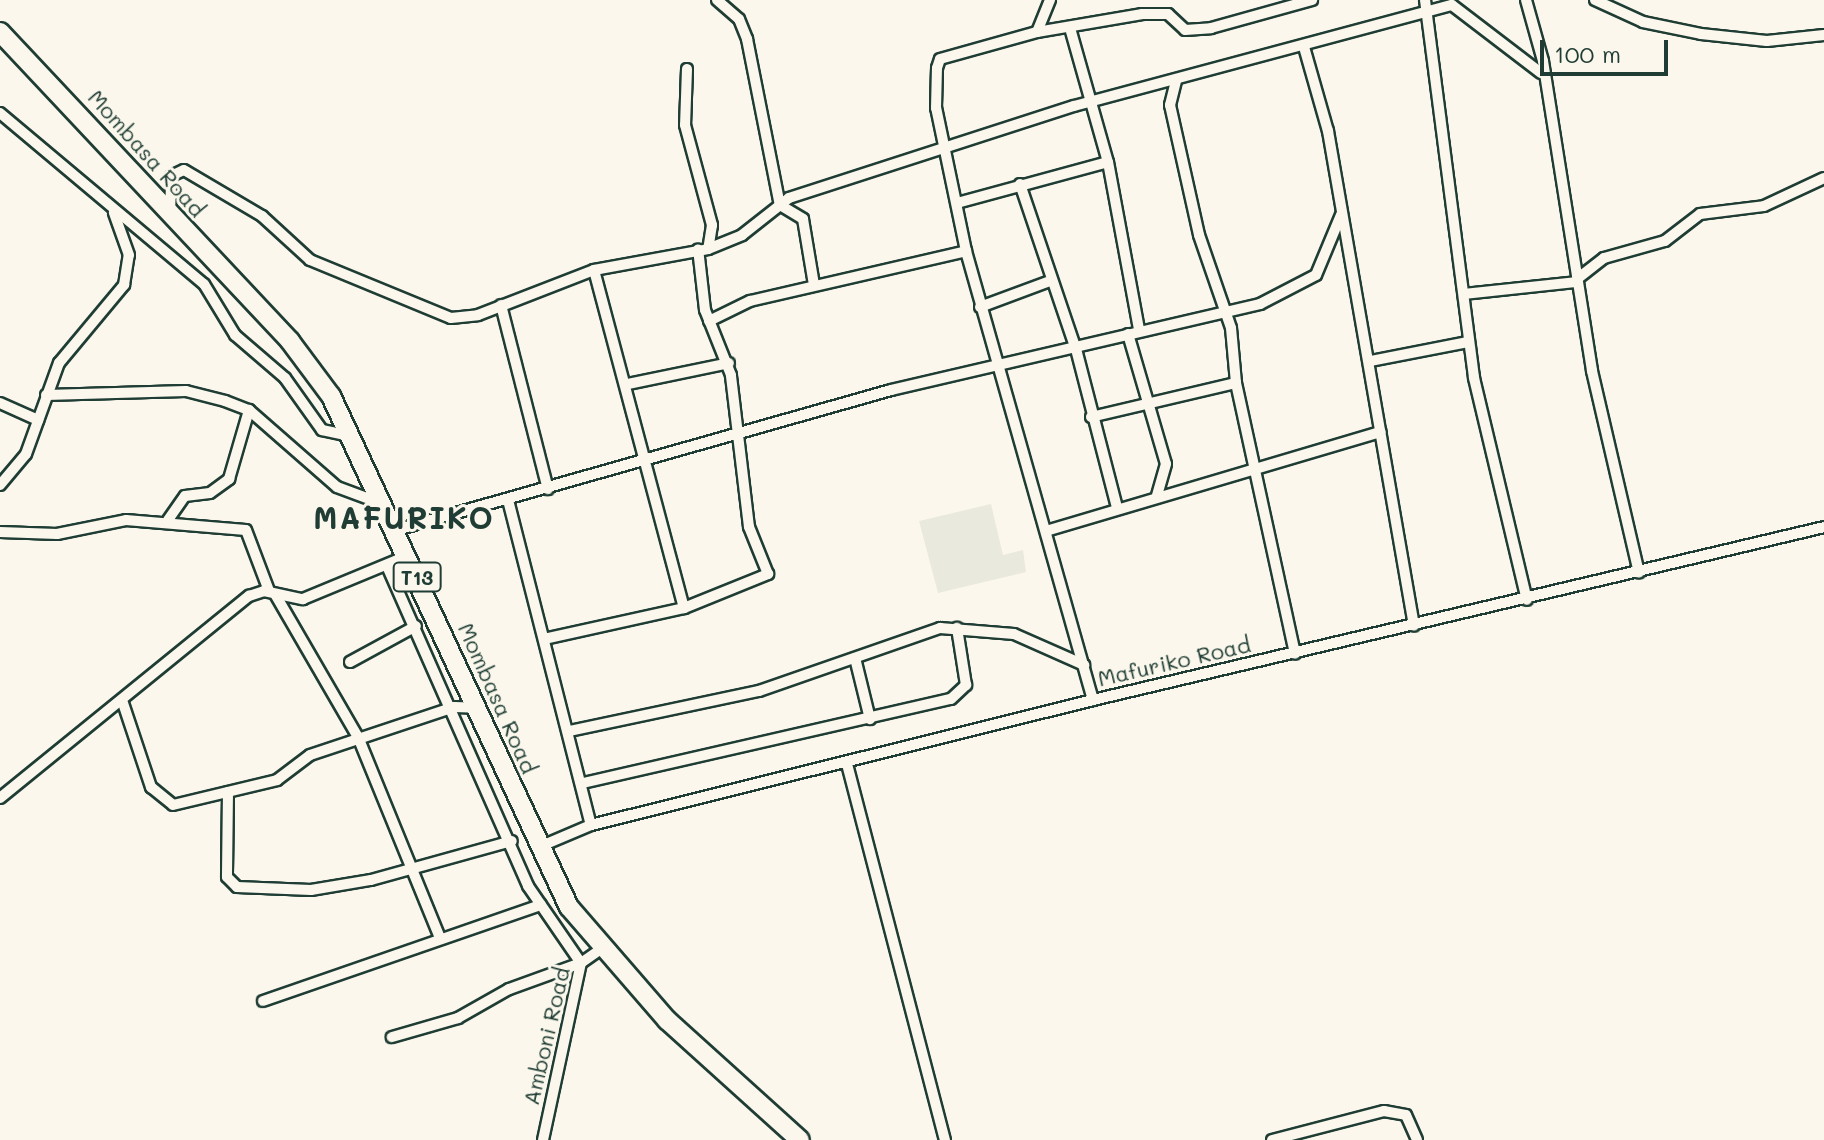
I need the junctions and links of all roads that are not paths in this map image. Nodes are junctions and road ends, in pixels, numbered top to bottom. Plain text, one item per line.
1 (717, 0) edge
2 (1050, 0) edge
3 (1312, 0) edge
4 (1526, 0) edge
5 (1595, 0) edge
6 (1425, 6) edge
7 (1070, 28) junction
8 (0, 32) edge
9 (1037, 32) junction
10 (1824, 35) edge
11 (1304, 47) junction
12 (687, 69) dead end
13 (1541, 73) junction
14 (1176, 81) junction
15 (1093, 101) junction
16 (0, 113) edge
17 (944, 148) junction
18 (1108, 162) junction
19 (1824, 178) edge
20 (1020, 184) junction
21 (957, 203) junction
22 (780, 205) junction
23 (112, 208) junction
24 (170, 215) junction
25 (1341, 215) junction
26 (703, 249) junction
27 (966, 251) junction
28 (594, 270) junction
29 (1050, 281) junction
30 (1577, 281) junction
31 (814, 285) junction
32 (1464, 294) junction
33 (501, 305) junction
34 (980, 307) junction
35 (1222, 310) junction
36 (709, 321) junction
37 (1139, 329) junction
38 (1128, 334) junction
39 (1468, 342) junction
40 (1076, 349) junction
41 (1371, 361) junction
42 (729, 363) junction
43 (1000, 366) junction
44 (1236, 383) junction
45 (628, 384) junction
46 (46, 395) junction
47 (1151, 401) junction
48 (0, 403) edge
49 (249, 410) junction
50 (1091, 417) junction
51 (38, 420) junction
52 (1381, 432) junction
53 (738, 435) junction
54 (353, 437) junction
55 (648, 460) junction
56 (1254, 466) junction
57 (0, 485) edge
58 (548, 489) junction
59 (1156, 498) junction
60 (508, 500) junction
61 (385, 505) junction
62 (1117, 508) junction
63 (168, 520) junction
64 (1824, 527) edge
65 (396, 530) junction
66 (1046, 531) junction
67 (0, 532) edge
68 (407, 556) junction
69 (387, 566) junction
70 (1639, 573) junction
71 (272, 592) junction
72 (1527, 600) junction
73 (684, 608) junction
74 (416, 626) junction
75 (1414, 626) junction
76 (957, 628) junction
77 (544, 639) junction
78 (1295, 654) junction
79 (855, 658) junction
80 (350, 662) dead end
81 (1084, 665) junction
82 (1093, 700) junction
83 (123, 703) junction
84 (454, 707) junction
85 (478, 708) junction
86 (870, 719) junction
87 (569, 731) junction
88 (358, 737) junction
89 (847, 764) junction
90 (583, 783) junction
91 (228, 792) junction
92 (0, 798) edge
93 (591, 825) junction
94 (512, 841) junction
95 (537, 848) junction
96 (413, 872) junction
97 (541, 905) junction
98 (440, 938) junction
99 (601, 949) junction
100 (581, 963) junction
101 (263, 1001) dead end
102 (392, 1037) dead end
103 (543, 1140) edge
104 (800, 1140) edge
105 (945, 1140) edge
106 (1272, 1140) edge
107 (1417, 1140) edge

1 - 22 street
2 - 9 street
3 - 7 street
4 - 13 street
5 - 10 street
6 - 11 street
6 - 13 street
6 - 32 street
7 - 9 street
7 - 15 street
8 - 24 highway, Mombasa Road / T13
9 - 17 street
11 - 14 street
11 - 25 street
12 - 26 street
13 - 30 street
14 - 15 street
14 - 35 street
15 - 17 street
15 - 18 street
16 - 23 street
17 - 21 street
17 - 22 street
18 - 20 street
18 - 37 street
19 - 30 street
20 - 21 street
20 - 29 street
21 - 27 street
22 - 26 street
22 - 31 street
23 - 46 street
23 - 54 street
24 - 33 street
24 - 54 highway, Mombasa Road / T13
25 - 35 street
25 - 41 street
26 - 28 street
26 - 36 street
27 - 31 street
27 - 34 street
28 - 33 street
28 - 45 street
29 - 34 street
29 - 40 street
30 - 32 street
30 - 70 street
31 - 36 street
32 - 39 street
33 - 58 street
34 - 43 street
35 - 37 street
35 - 44 street
36 - 42 street
37 - 38 street
38 - 40 street
38 - 47 street
39 - 41 street
39 - 72 street
40 - 43 street
40 - 50 street
41 - 52 street
42 - 45 street
42 - 53 street
43 - 53 street
43 - 66 street
44 - 47 street
44 - 56 street
45 - 55 street
46 - 49 street
46 - 51 street
47 - 50 street
47 - 59 street
48 - 51 street
49 - 61 street
49 - 63 street
50 - 62 street
51 - 57 street
52 - 56 street
52 - 75 street
53 - 55 street
53 - 73 street
54 - 61 highway, Mombasa Road / T13
55 - 58 street
55 - 73 street
56 - 59 street
56 - 78 street
58 - 60 street
59 - 62 street
60 - 65 street
60 - 77 street
61 - 65 highway, Mombasa Road / T13
62 - 66 street
63 - 67 street
63 - 71 street
64 - 70 street, Mafuriko Road
65 - 68 highway, Mombasa Road / T13
66 - 81 street
68 - 69 street
68 - 85 highway, Mombasa Road / T13
69 - 71 street
69 - 74 street
70 - 72 street, Mafuriko Road
71 - 83 street
71 - 88 street
72 - 75 street, Mafuriko Road
73 - 77 street
74 - 80 street
74 - 84 street
75 - 78 street, Mafuriko Road
76 - 79 street
76 - 81 street
76 - 86 street
77 - 87 street
78 - 82 street, Mafuriko Road
79 - 86 street
79 - 87 street
81 - 82 street
82 - 89 street, Mafuriko Road
83 - 91 street
83 - 92 street
84 - 85 street
84 - 88 street
84 - 94 street
85 - 95 highway, Mombasa Road / T13
86 - 90 street
87 - 90 street
88 - 91 street
88 - 96 street
89 - 93 street, Mafuriko Road
89 - 105 street
90 - 93 street
91 - 96 street
93 - 95 street, Mafuriko Road
94 - 96 street
94 - 97 street
95 - 99 highway, Mombasa Road / T13
96 - 98 street
97 - 98 street
97 - 100 street
98 - 101 street
99 - 100 street, Amboni Road
99 - 104 highway, Mombasa Road / T13
100 - 102 street
100 - 103 street, Amboni Road
106 - 107 street

